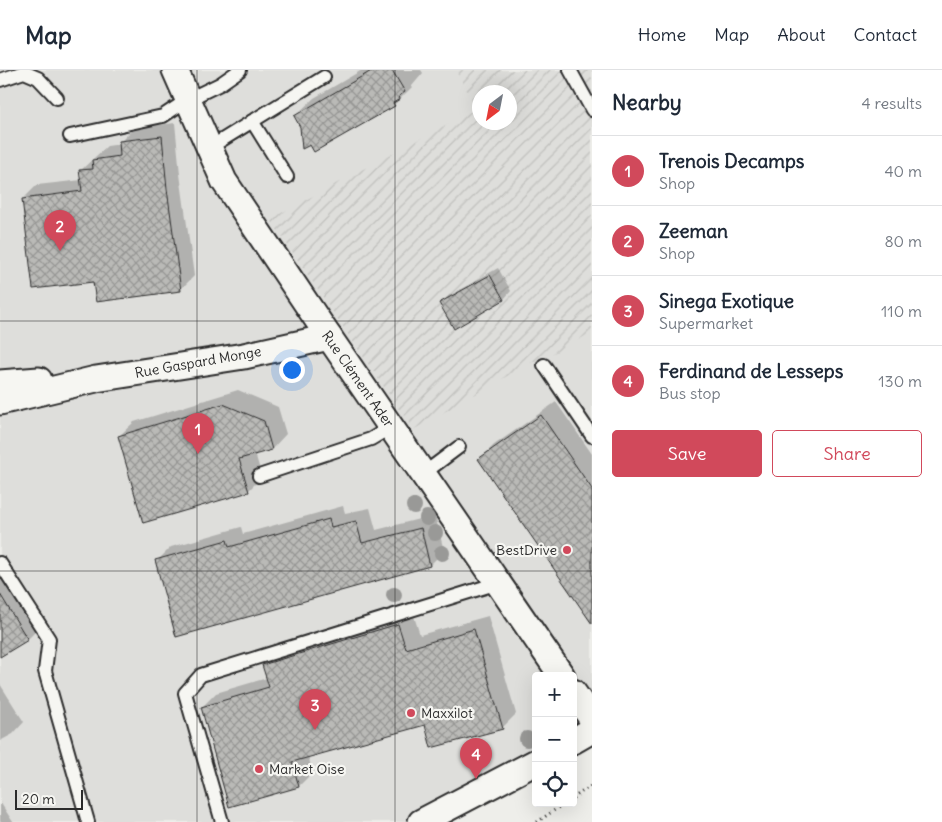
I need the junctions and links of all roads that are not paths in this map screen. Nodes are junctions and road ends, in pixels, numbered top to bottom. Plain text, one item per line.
1 (175, 70) edge
2 (240, 70) edge
3 (570, 70) edge
4 (324, 77) dead end
5 (0, 80) edge
6 (57, 98) dead end
7 (188, 100) junction
8 (592, 110) edge
9 (252, 121) junction
10 (70, 136) dead end
11 (209, 148) junction
12 (287, 177) dead end
13 (328, 337) junction
14 (544, 365) dead end
15 (96, 379) junction
16 (0, 383) edge
17 (0, 402) edge
18 (391, 427) junction
19 (592, 436) edge
20 (460, 447) dead end
21 (423, 474) junction
22 (259, 476) dead end
23 (0, 563) edge
24 (498, 583) junction
25 (559, 672) edge
26 (577, 698) edge
27 (592, 719) edge
28 (592, 730) edge
29 (577, 739) edge
30 (532, 764) edge
31 (88, 822) edge
32 (222, 822) edge
33 (422, 822) edge

1 - 7 street, Rue Clément Ader
2 - 7 lane
3 - 8 lane
4 - 9 lane
5 - 6 lane
7 - 10 lane
7 - 11 street, Rue Clément Ader
9 - 11 lane
9 - 12 lane
11 - 13 street, Rue Clément Ader
13 - 15 street, Rue Gaspard Monge
13 - 18 street, Rue Clément Ader
14 - 19 lane
15 - 16 street, Rue Gaspard Monge
15 - 17 street, Rue Gaspard Monge
18 - 21 street, Rue Clément Ader
18 - 22 lane
20 - 21 lane
21 - 24 street, Rue Clément Ader
23 - 31 lane
24 - 25 street, Rue Clément Ader
24 - 32 lane
26 - 27 street
28 - 29 street
30 - 33 street

